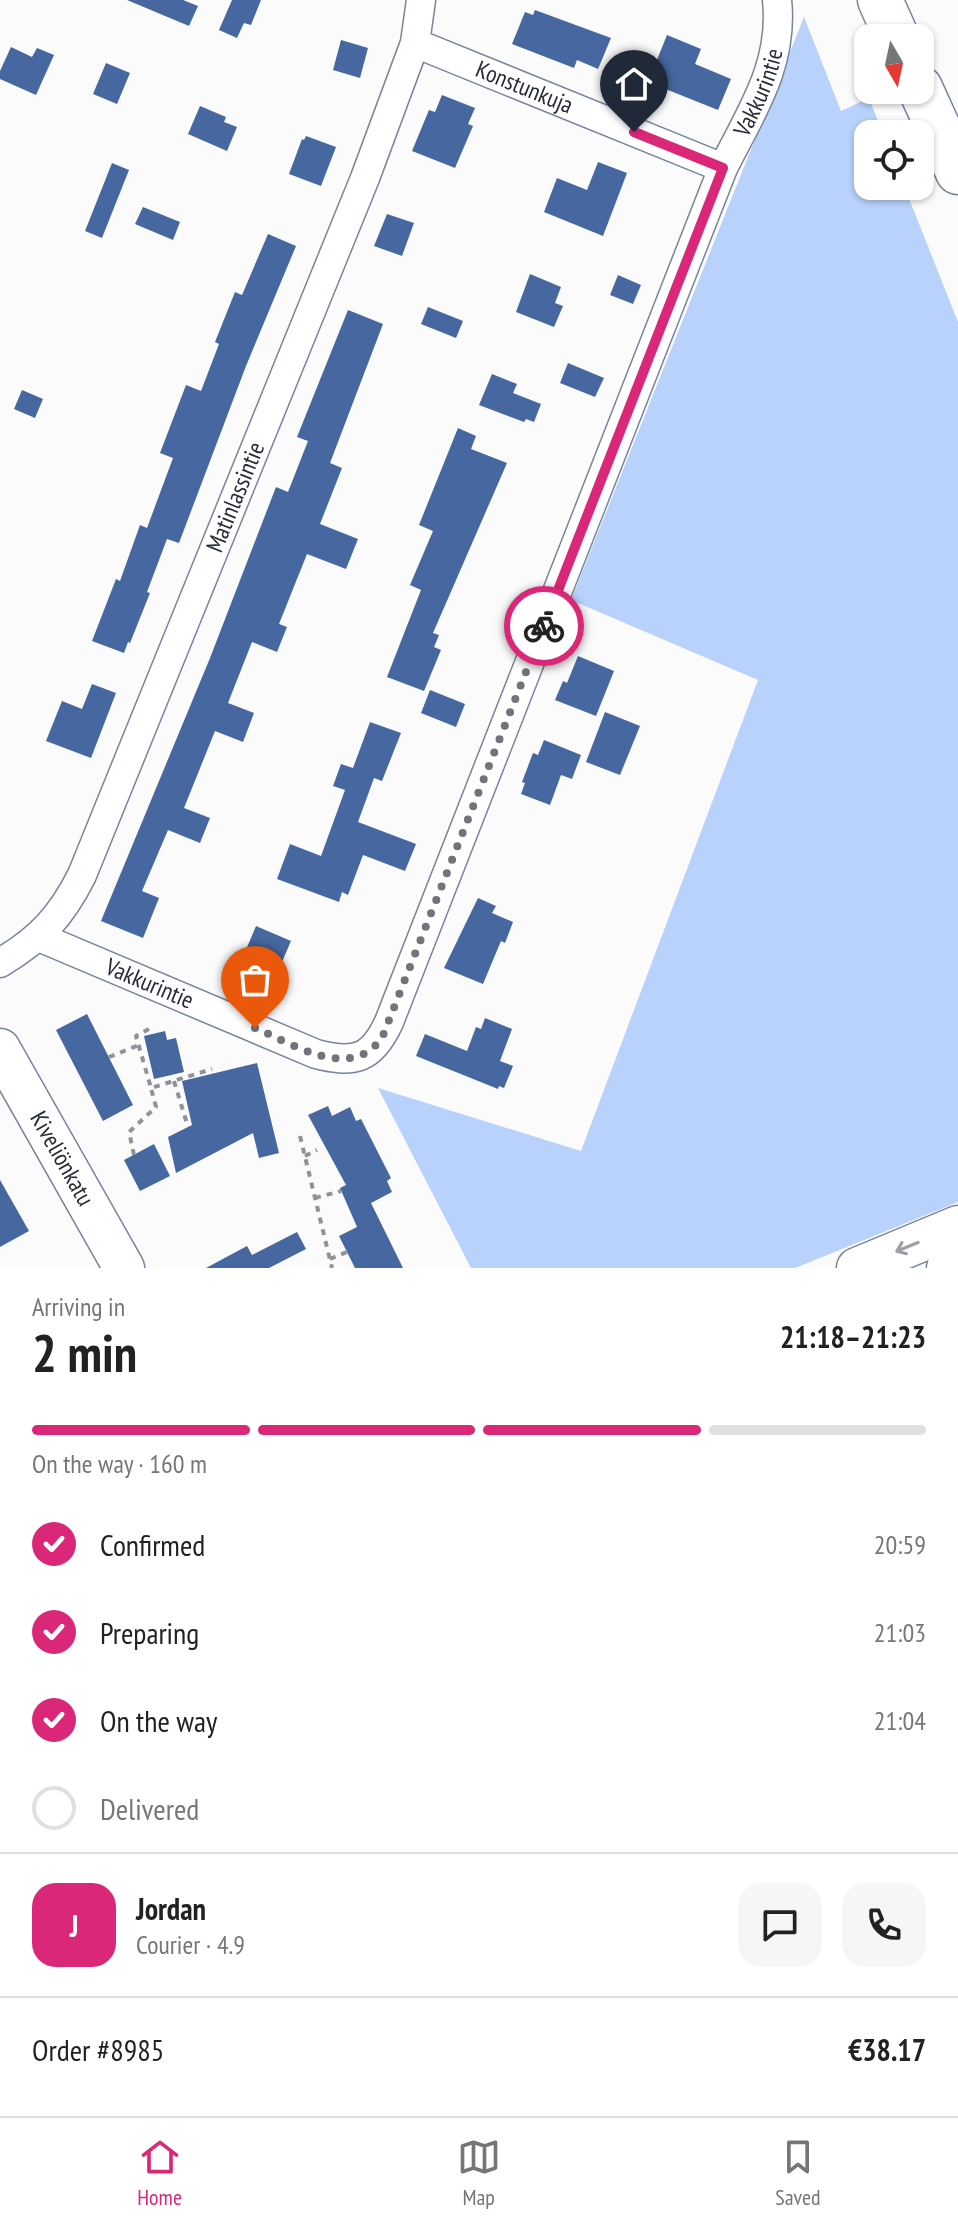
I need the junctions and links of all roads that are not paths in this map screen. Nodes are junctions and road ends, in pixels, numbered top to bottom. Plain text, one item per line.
1 (421, 0) edge
2 (777, 0) edge
3 (880, 0) edge
4 (891, 24) edge
5 (415, 43) junction
6 (927, 104) edge
7 (723, 168) junction
8 (958, 172) edge
9 (39, 937) junction
10 (0, 963) edge
11 (0, 1049) edge
12 (958, 1226) edge
13 (958, 1263) edge
14 (124, 1268) edge
15 (857, 1268) edge
16 (947, 1268) edge

1 - 5 street, Matinlassintie
2 - 7 street, Vakkurintie
3 - 4 highway
5 - 7 street, Konstunkuja
5 - 9 street, Matinlassintie
6 - 8 highway
7 - 9 street, Vakkurintie
9 - 10 street, Matinlassintie
11 - 14 main road, Kiveliönkatu
12 -> 15 main road
13 - 16 main road

